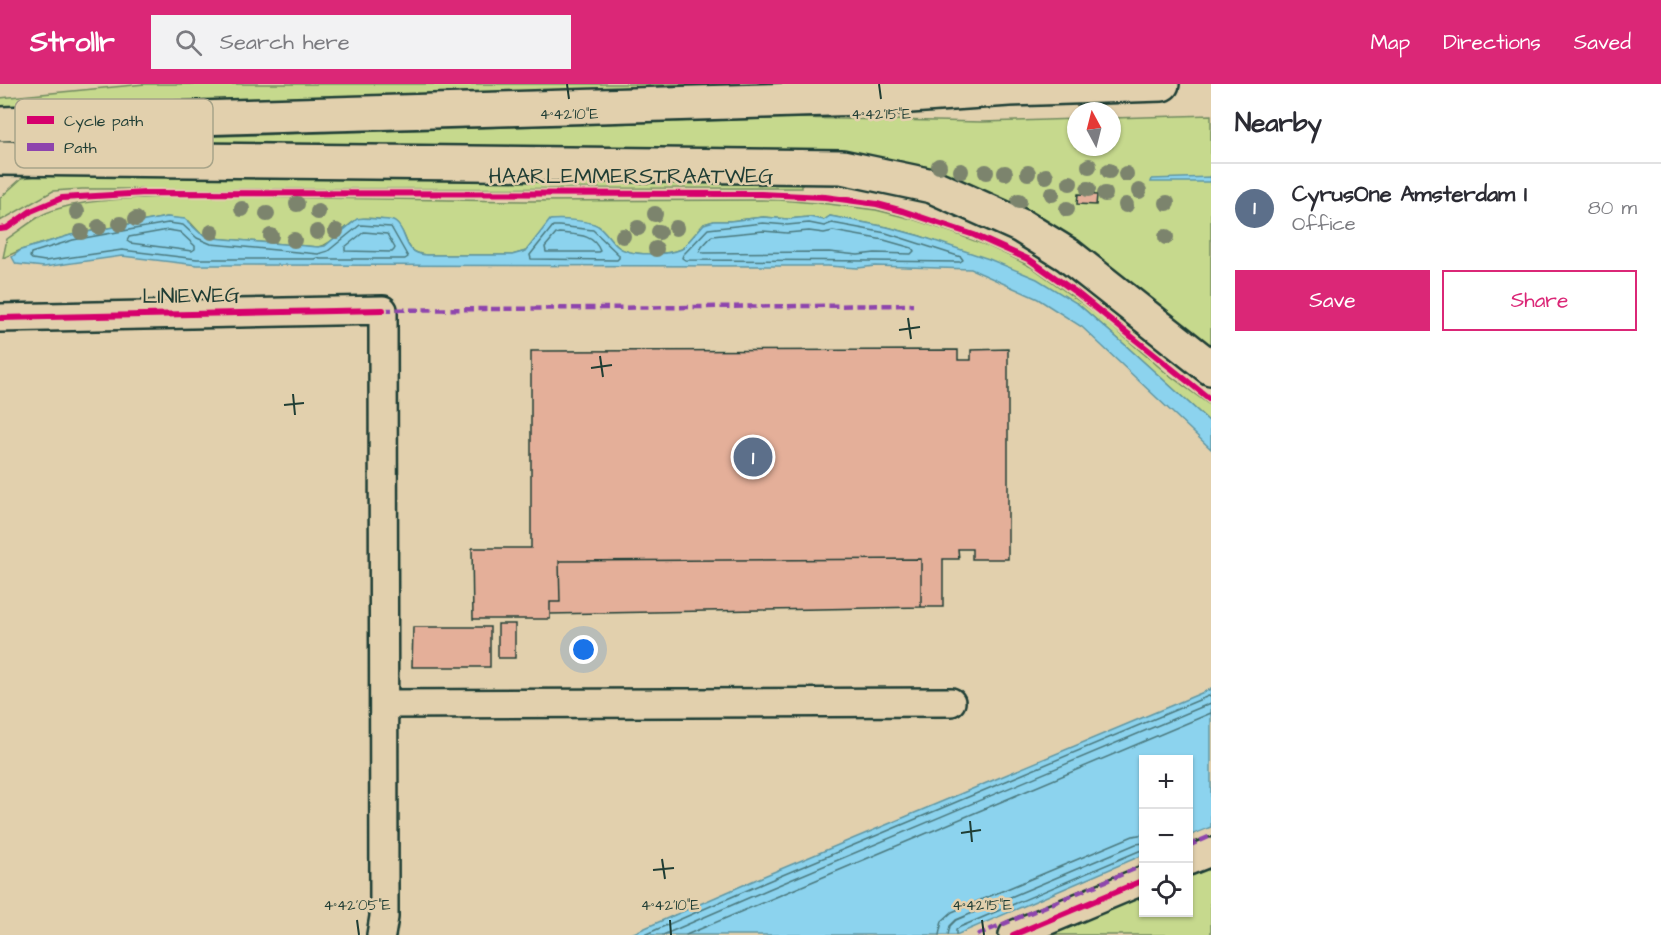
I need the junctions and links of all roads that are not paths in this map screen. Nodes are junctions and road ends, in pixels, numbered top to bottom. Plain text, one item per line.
1 (1162, 84) edge
2 (213, 118) edge
3 (0, 124) edge
4 (15, 124) edge
5 (0, 158) edge
6 (15, 158) edge
7 (213, 160) edge
8 (0, 318) edge
9 (1211, 368) edge
10 (951, 702) dead end
11 (384, 704) junction
12 (1211, 852) edge
13 (1193, 859) edge
14 (1139, 882) edge
15 (381, 935) edge
16 (1013, 935) edge

1 - 2 main road
3 - 4 main road
5 - 6 main road, HAARLEMMERSTRAATWEG
7 - 9 main road, HAARLEMMERSTRAATWEG
8 - 11 street, LINIEWEG
10 - 11 street
11 - 15 street
12 - 13 street
14 - 16 street

